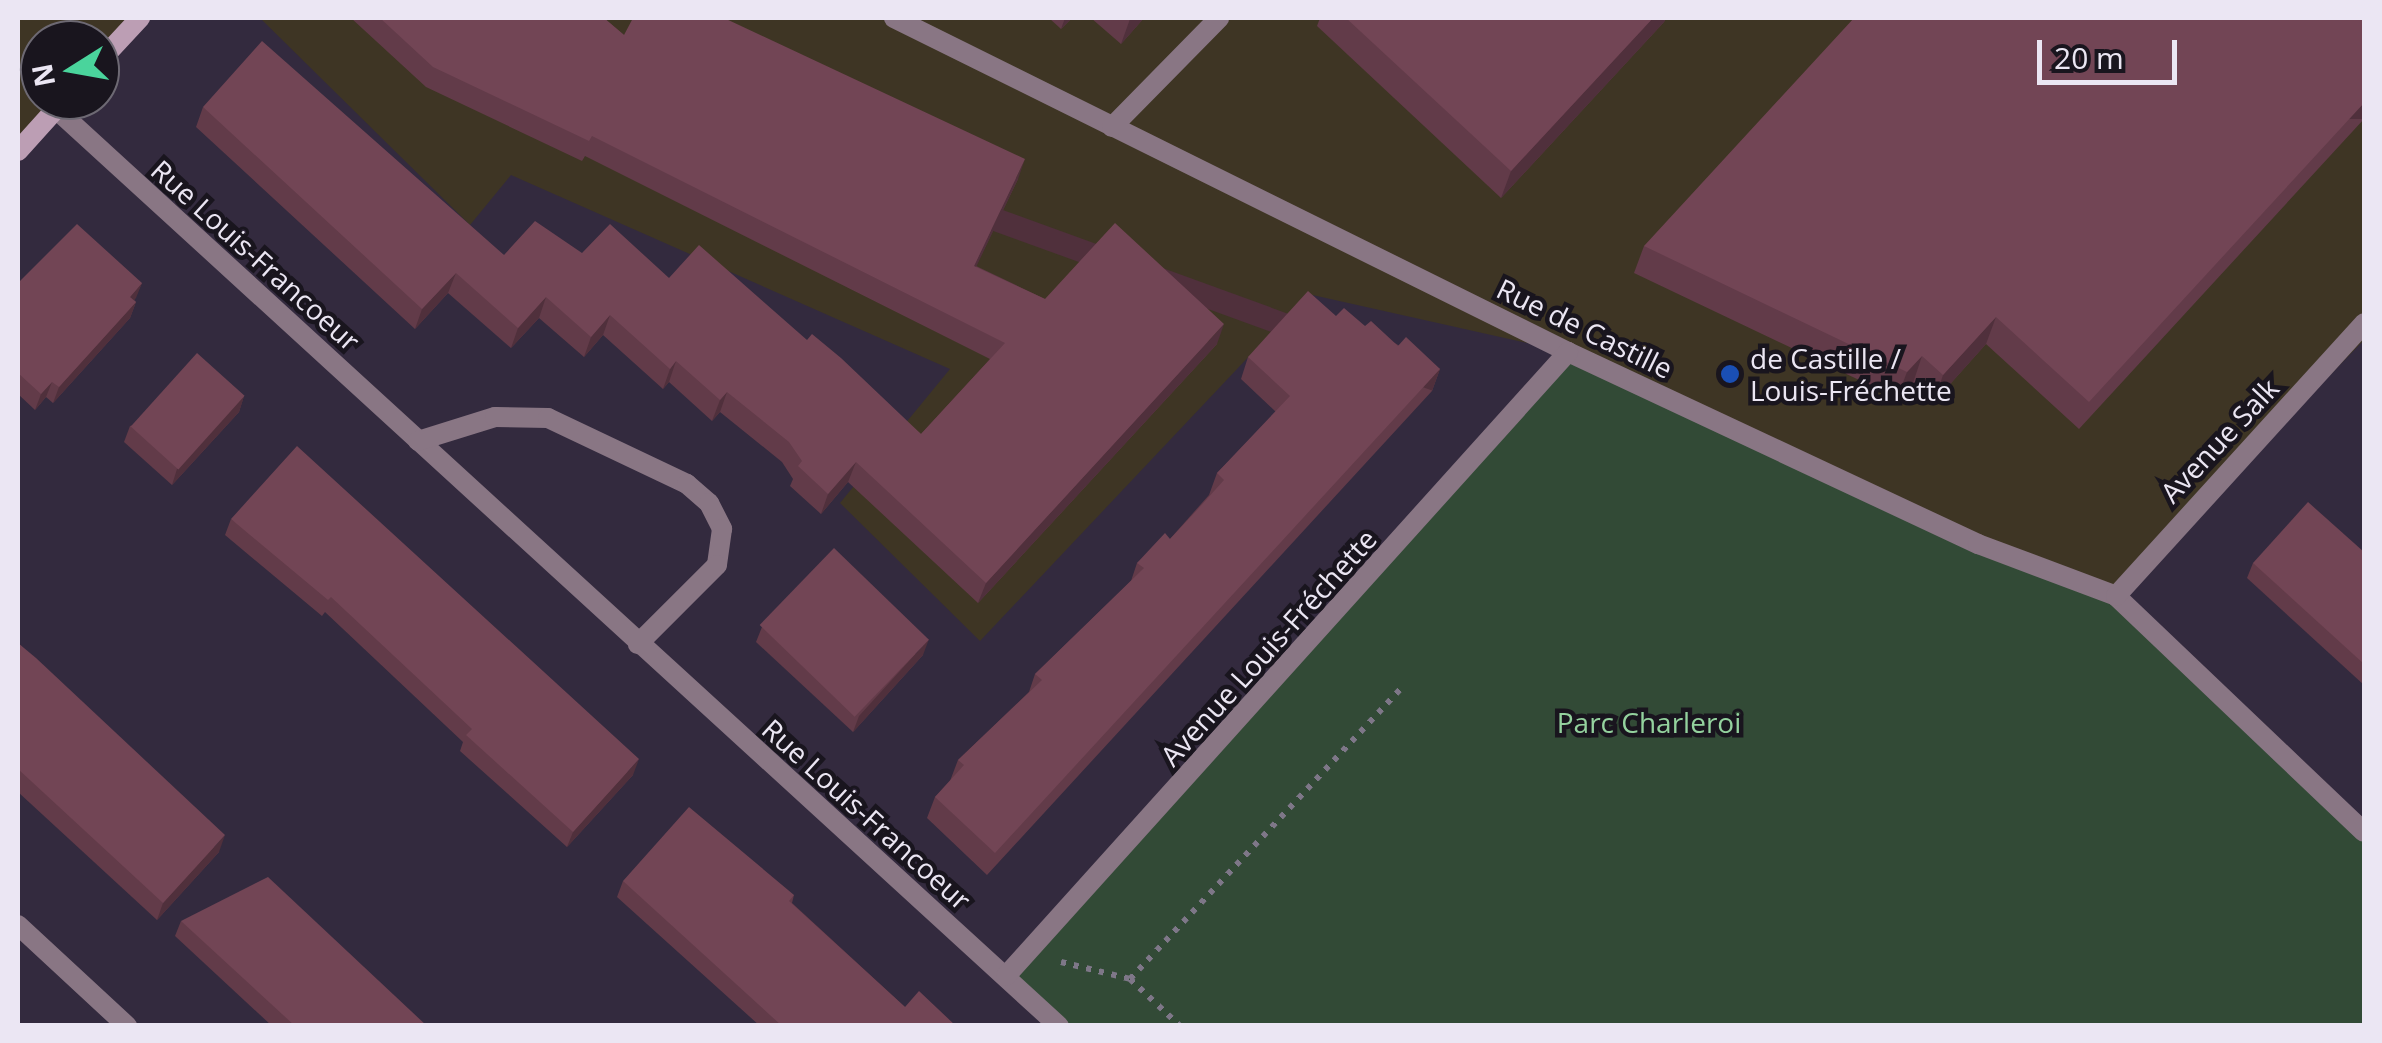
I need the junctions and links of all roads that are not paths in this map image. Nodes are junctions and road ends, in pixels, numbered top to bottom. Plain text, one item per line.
1 (140, 18) edge
2 (894, 18) edge
3 (1218, 18) edge
4 (120, 40) edge
5 (46, 120) edge
6 (77, 120) edge
7 (1112, 128) junction
8 (18, 151) edge
9 (2364, 324) edge
10 (1568, 352) junction
11 (418, 441) junction
12 (2116, 596) junction
13 (638, 644) junction
14 (2364, 832) edge
15 (18, 925) edge
16 (1006, 976) junction
17 (127, 1026) edge
18 (1059, 1026) edge

1 - 4 street
2 - 7 street, Rue de Castille
3 - 7 street
5 - 8 street
6 - 11 street, Rue Louis-Francoeur
7 - 10 street, Rue de Castille
9 - 12 street, Avenue Salk
10 - 12 street, Rue de Castille
10 - 16 street, Avenue Louis-Fréchette
11 - 13 street, Rue Louis-Francoeur
11 - 13 street
12 - 14 street, Rue de Castille
13 - 16 street, Rue Louis-Francoeur
15 - 17 street
16 - 18 street, Rue Louis-Francoeur

